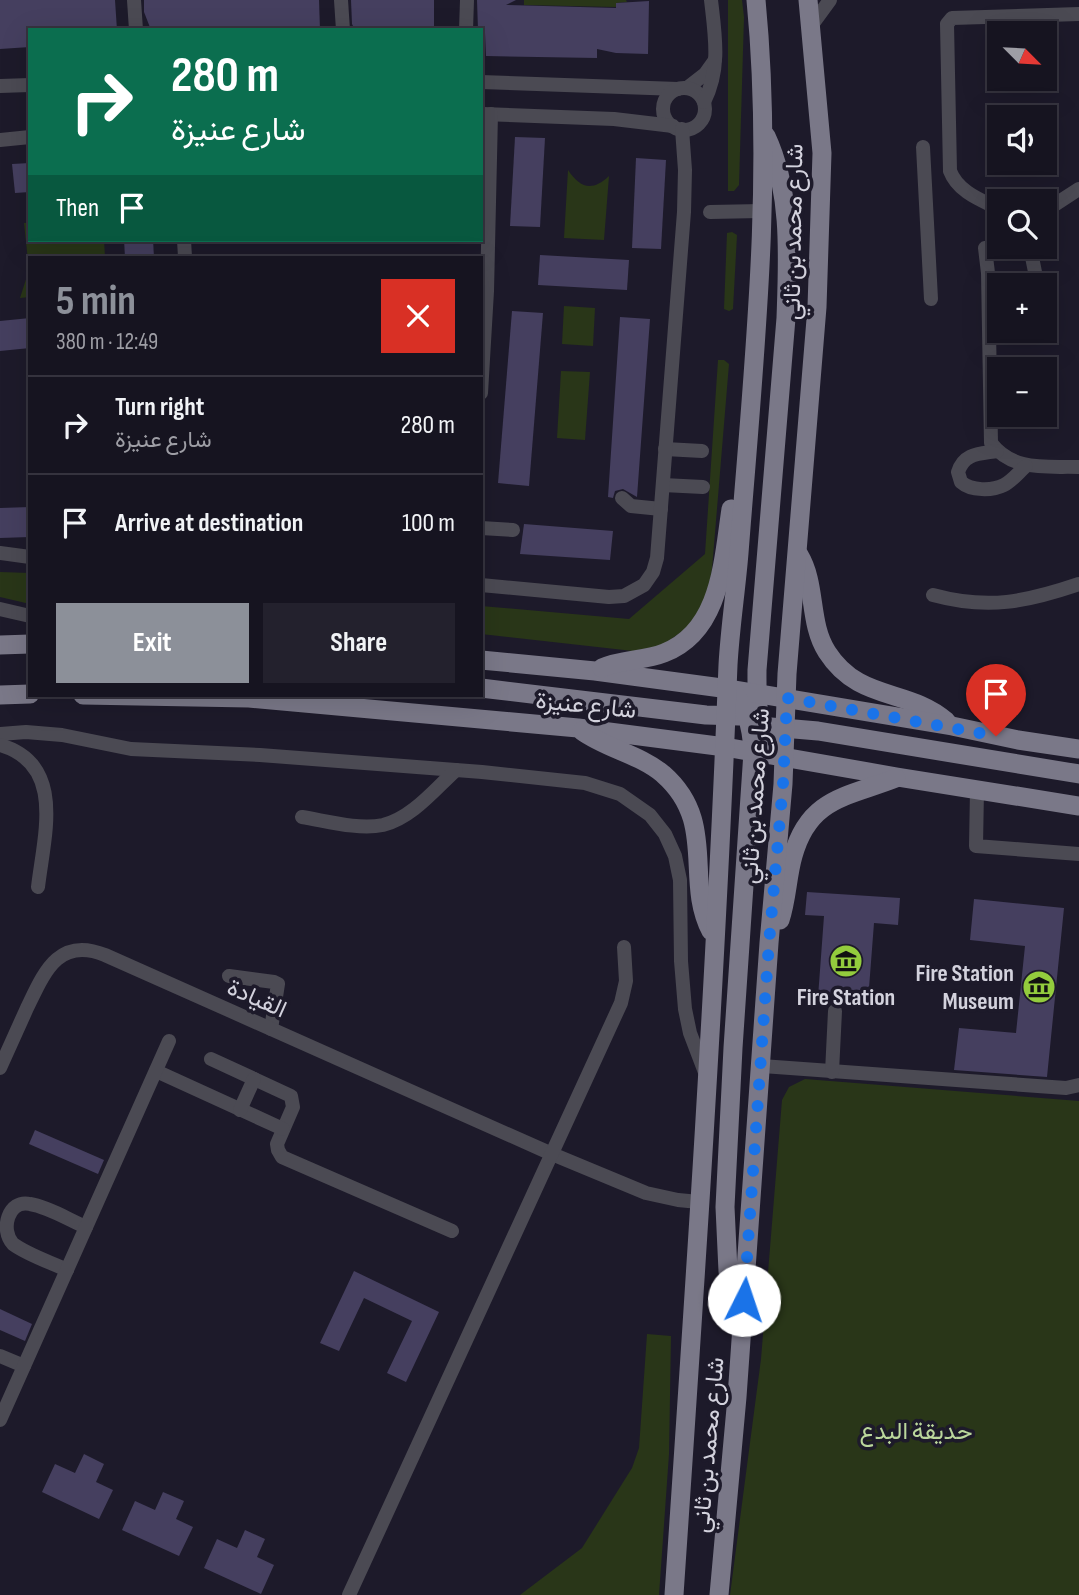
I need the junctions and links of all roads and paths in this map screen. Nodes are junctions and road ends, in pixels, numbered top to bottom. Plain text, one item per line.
1 (134, 0) edge
2 (341, 0) edge
3 (467, 0) edge
4 (711, 0) edge
5 (756, 0) edge
6 (808, 0) edge
7 (830, 0) edge
8 (1079, 15) edge
9 (811, 26) junction
10 (136, 28) edge
11 (343, 28) edge
12 (466, 28) edge
13 (716, 55) junction
14 (483, 82) edge
15 (28, 85) edge
16 (0, 86) edge
17 (682, 88) junction
18 (704, 102) junction
19 (486, 114) edge
20 (677, 128) junction
21 (762, 129) junction
22 (28, 137) edge
23 (0, 140) edge
24 (923, 147) dead end
25 (1079, 189) edge
26 (987, 203) edge
27 (1057, 203) edge
28 (761, 211) junction
29 (710, 212) dead end
30 (985, 248) dead end
31 (1032, 259) edge
32 (1035, 272) dead end
33 (931, 299) dead end
34 (483, 359) edge
35 (747, 448) junction
36 (665, 449) junction
37 (702, 451) dead end
38 (997, 451) junction
39 (1026, 466) junction
40 (1079, 467) edge
41 (663, 485) junction
42 (704, 487) dead end
43 (622, 498) dead end
44 (661, 509) junction
45 (483, 528) edge
46 (513, 530) dead end
47 (0, 553) edge
48 (798, 554) junction
49 (23, 557) edge
50 (0, 561) edge
51 (1079, 584) edge
52 (483, 585) edge
53 (933, 594) dead end
54 (0, 609) edge
55 (28, 616) edge
56 (28, 644) edge
57 (0, 645) edge
58 (483, 660) edge
59 (596, 671) junction
60 (483, 688) edge
61 (729, 689) junction
62 (757, 693) junction
63 (28, 694) edge
64 (0, 695) edge
65 (200, 697) edge
66 (787, 698) junction
67 (749, 721) junction
68 (952, 726) junction
69 (785, 727) junction
70 (579, 728) junction
71 (0, 734) edge
72 (0, 745) edge
73 (725, 747) junction
74 (1079, 749) edge
75 (753, 752) junction
76 (783, 757) junction
77 (456, 770) junction
78 (1079, 774) edge
79 (897, 778) junction
80 (977, 790) junction
81 (1079, 806) edge
82 (302, 817) dead end
83 (1079, 854) edge
84 (38, 887) dead end
85 (715, 937) junction
86 (769, 943) junction
87 (624, 947) dead end
88 (229, 976) dead end
89 (835, 1011) dead end
90 (271, 1029) junction
91 (169, 1041) dead end
92 (211, 1059) dead end
93 (761, 1066) junction
94 (0, 1068) edge
95 (156, 1071) junction
96 (832, 1072) junction
97 (707, 1078) junction
98 (254, 1079) junction
99 (1079, 1085) edge
100 (240, 1110) junction
101 (283, 1129) junction
102 (552, 1154) junction
103 (699, 1202) junction
104 (4, 1210) edge
105 (86, 1227) junction
106 (452, 1231) dead end
107 (67, 1270) junction
108 (740, 1352) junction
109 (0, 1356) edge
110 (24, 1366) junction
111 (0, 1420) edge
112 (349, 1595) edge
113 (674, 1595) edge
114 (719, 1595) edge

1 - 10 street
2 - 11 street
3 - 12 street
4 - 13 street
5 - 21 main road, شارع محمد بن ثاني
6 - 9 main road, شارع محمد بن ثاني
7 - 9 street
8 - 26 street
9 - 48 main road, شارع محمد بن ثاني
13 - 17 street
13 - 18 street
14 - 17 street
15 - 16 street
17 - 18 street
17 - 20 street
18 - 20 street
19 - 20 street
19 - 34 street
20 - 36 street
21 - 28 main road, شارع محمد بن ثاني
21 - 62 main road
22 - 23 street
24 - 33 street
25 - 27 street
28 - 29 street
28 - 35 main road, شارع محمد بن ثاني
30 - 38 street
31 - 32 street
35 - 59 main road
35 - 61 main road, شارع محمد بن ثاني
36 - 37 street
36 - 41 street
38 - 39 street
38 - 39 street
39 - 40 street
41 - 42 street
41 - 44 street
43 - 44 street
44 - 52 street
45 - 46 street
47 - 49 street
48 - 66 main road, شارع محمد بن ثاني
48 - 68 main road
49 - 50 street
51 - 53 street
54 - 55 street
56 - 57 main road
58 - 59 main road, شارع عنيزة
59 - 61 main road, شارع عنيزة
60 - 67 main road
61 - 62 main road, شارع عنيزة
61 - 67 main road, شارع محمد بن ثاني
62 - 66 main road, شارع عنيزة
62 - 67 main road
63 - 64 main road
65 - 70 main road, شارع عنيزة
66 - 67 main road
66 - 68 main road, شارع عنيزة
66 - 69 main road, شارع محمد بن ثاني
67 - 69 main road
67 - 73 main road, شارع محمد بن ثاني
67 - 75 main road
67 - 76 main road
68 - 74 main road, شارع عنيزة
69 - 76 main road, شارع محمد بن ثاني
69 - 78 main road
70 - 73 main road, شارع عنيزة
70 - 85 main road
71 - 77 street
72 - 84 street
73 - 75 main road, شارع عنيزة
73 - 85 main road, شارع محمد بن ثاني
75 - 76 main road, شارع عنيزة
75 - 108 main road
76 - 79 main road, شارع عنيزة
76 - 86 main road, شارع محمد بن ثاني
77 - 82 street
77 - 97 street
79 - 80 main road, شارع عنيزة
79 - 86 main road
80 - 81 main road, شارع عنيزة
80 - 83 street
85 - 97 main road, شارع محمد بن ثاني
86 - 93 main road, شارع محمد بن ثاني
87 - 102 street
88 - 90 street
89 - 96 street
90 - 94 street, القيادة
90 - 102 street, القيادة
91 - 95 street
92 - 98 street
93 - 96 street
93 - 108 main road, شارع محمد بن ثاني
95 - 100 street
95 - 105 street
96 - 99 street
97 - 103 main road, شارع محمد بن ثاني
98 - 100 street
98 - 101 street
100 - 101 street
101 - 106 street
102 - 103 street, القيادة
102 - 112 street
103 - 113 main road, شارع محمد بن ثاني
104 - 105 street
104 - 107 street
105 - 107 street
107 - 110 street
108 - 114 main road, شارع محمد بن ثاني
109 - 110 street
110 - 111 street

